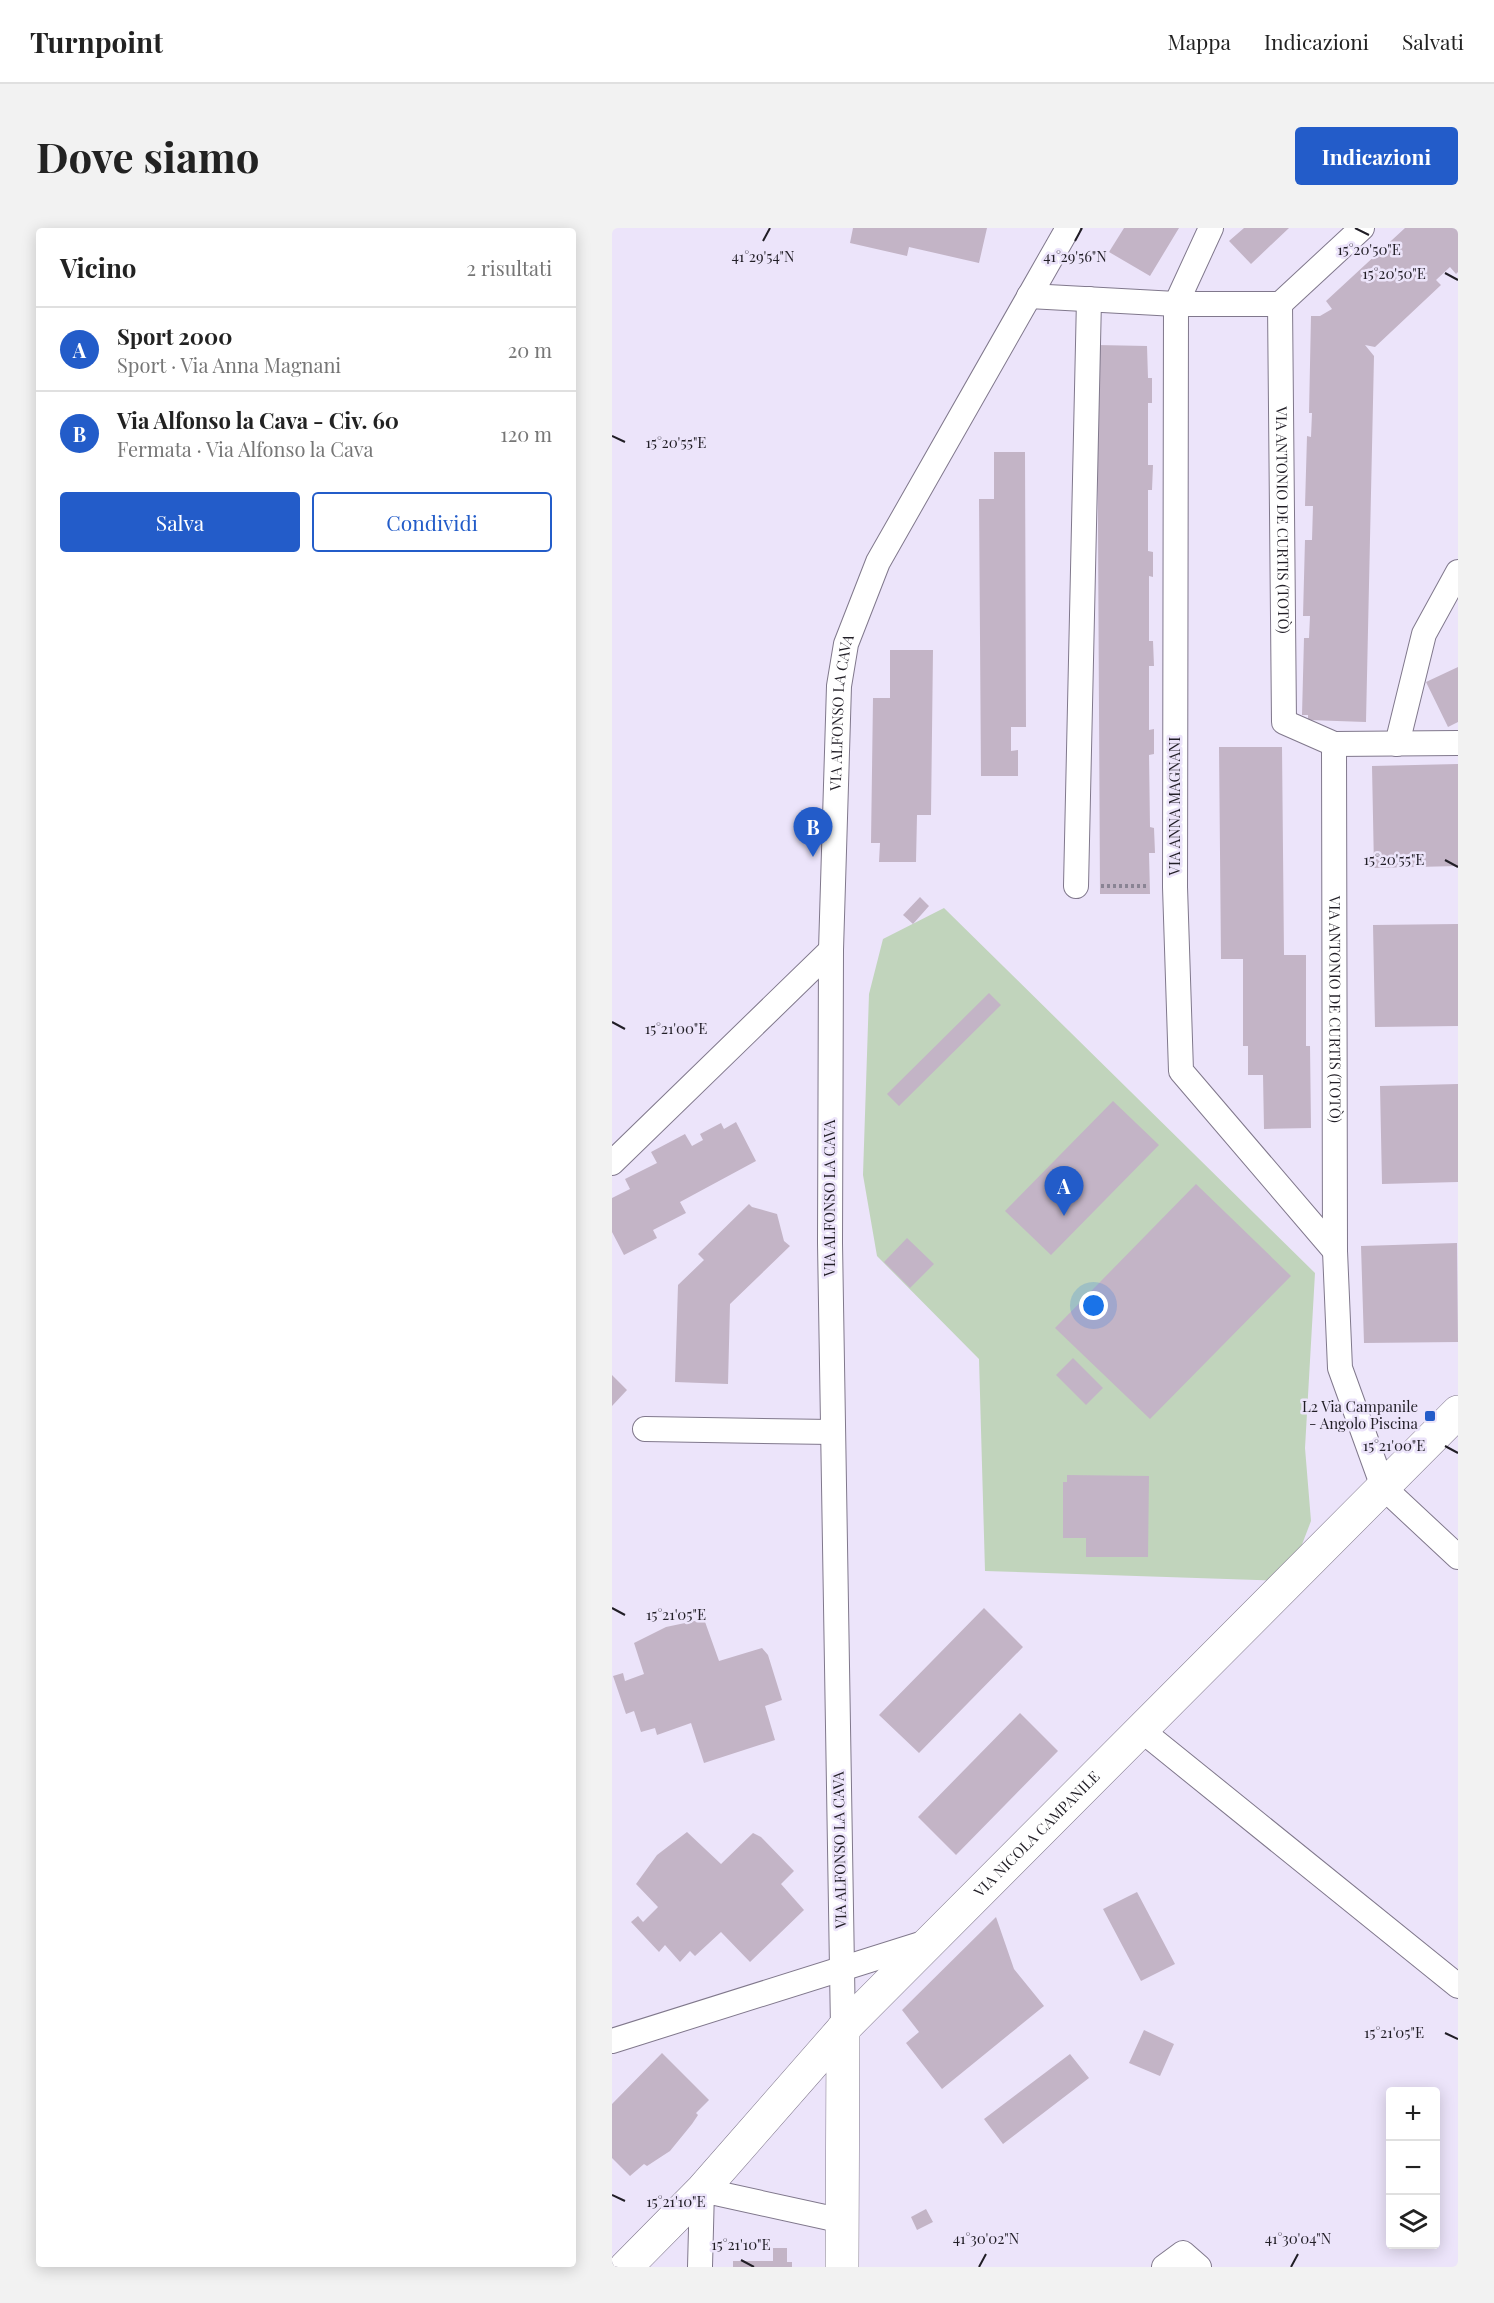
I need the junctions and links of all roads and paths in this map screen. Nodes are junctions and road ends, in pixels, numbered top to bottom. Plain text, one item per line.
1 (1068, 228) edge
2 (1211, 228) edge
3 (1362, 228) edge
4 (1029, 296) junction
5 (1089, 299) junction
6 (1176, 304) junction
7 (1280, 304) junction
8 (1458, 572) edge
9 (1458, 743) edge
10 (1334, 744) junction
11 (1397, 744) junction
12 (1076, 886) joint
13 (1175, 886) junction
14 (831, 950) junction
15 (612, 1163) edge
16 (1335, 1251) junction
17 (1458, 1412) edge
18 (645, 1429) dead end
19 (832, 1432) junction
20 (1383, 1487) junction
21 (1458, 1557) edge
22 (1140, 1729) junction
23 (931, 1941) junction
24 (842, 1971) junction
25 (1458, 1986) edge
26 (843, 2029) junction
27 (612, 2041) edge
28 (702, 2190) junction
29 (843, 2221) junction
30 (626, 2267) edge
31 (700, 2267) edge
32 (842, 2267) edge
33 (1164, 2267) edge
34 (1199, 2267) edge

1 - 4 street, VIA ALFONSO LA CAVA
2 - 6 street
3 - 7 street
4 - 5 street
4 - 14 street, VIA ALFONSO LA CAVA
5 - 6 street
5 - 12 street
6 - 7 street
6 - 13 street, VIA ANNA MAGNANI
7 - 10 street, VIA ANTONIO DE CURTIS (TOTÒ)
8 - 11 street
9 - 11 street
10 - 11 street
10 - 16 street, VIA ANTONIO DE CURTIS (TOTÒ)
12 - 13 path
13 - 16 street, VIA ANNA MAGNANI
14 - 15 street
14 - 19 street, VIA ALFONSO LA CAVA
16 - 20 street, VIA ANTONIO DE CURTIS (TOTÒ)
17 - 20 street, VIA NICOLA CAMPANILE
18 - 19 street
19 - 24 street, VIA ALFONSO LA CAVA
20 - 21 street
20 - 22 street, VIA NICOLA CAMPANILE
22 - 23 street, VIA NICOLA CAMPANILE
22 - 25 street
23 - 24 street
23 - 26 street, VIA NICOLA CAMPANILE
24 - 26 street, VIA ALFONSO LA CAVA
24 - 27 street
26 - 28 street, VIA NICOLA CAMPANILE
26 - 29 street, VIA ALFONSO LA CAVA
28 - 29 street
28 - 30 street, VIA NICOLA CAMPANILE
28 - 31 street
29 - 32 street, VIA ALFONSO LA CAVA
33 - 34 street

